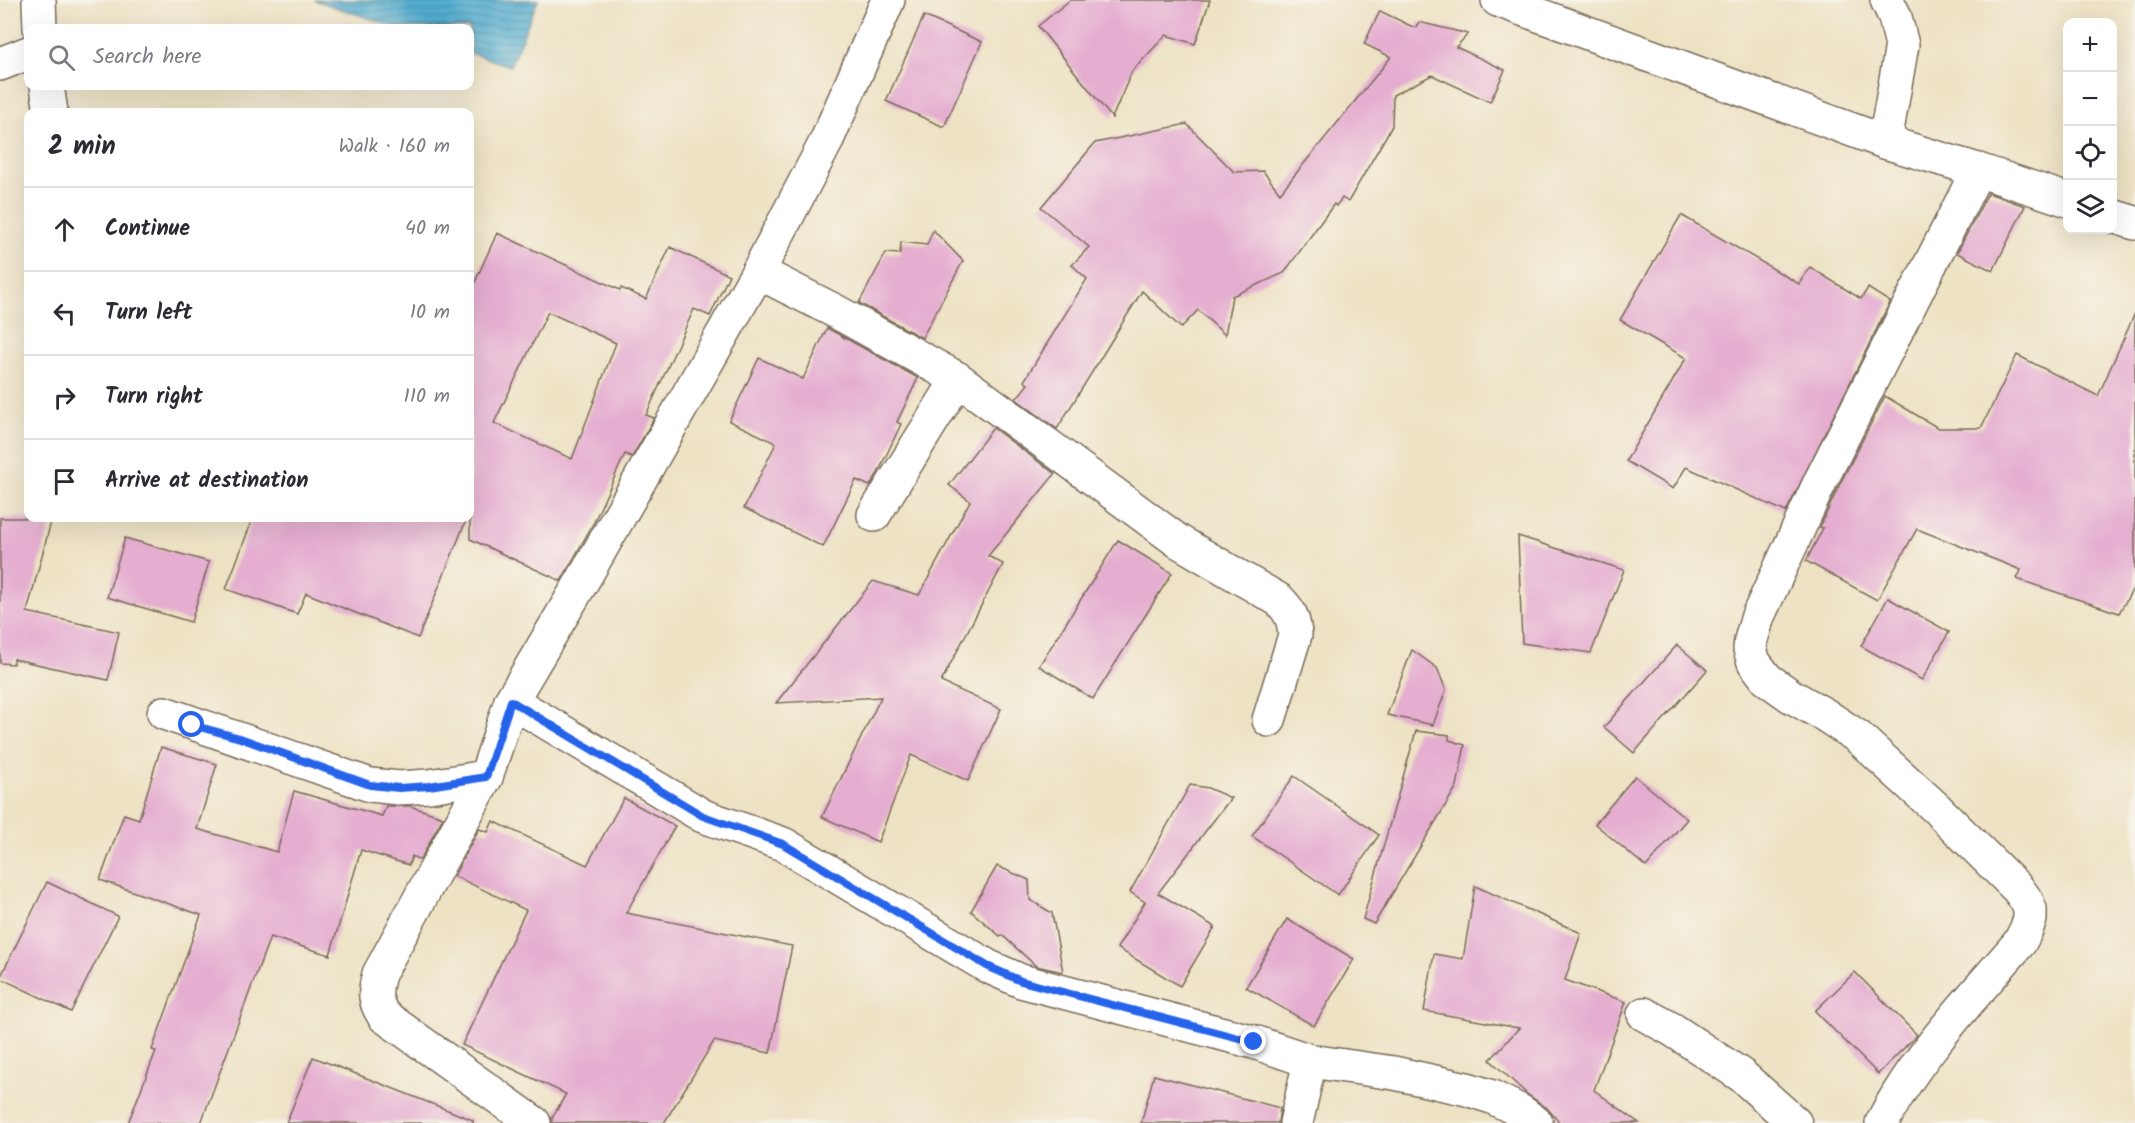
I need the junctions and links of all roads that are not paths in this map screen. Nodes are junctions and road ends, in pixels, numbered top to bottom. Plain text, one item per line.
1 (39, 0) edge
2 (888, 0) edge
3 (1498, 0) edge
4 (1887, 0) edge
5 (40, 24) edge
6 (24, 54) edge
7 (0, 64) edge
8 (48, 90) edge
9 (50, 108) edge
10 (1885, 142) junction
11 (1978, 170) junction
12 (2063, 199) edge
13 (2117, 218) edge
14 (2135, 224) edge
15 (758, 272) junction
16 (958, 379) junction
17 (874, 515) dead end
18 (511, 701) junction
19 (164, 713) dead end
20 (1269, 720) dead end
21 (486, 777) junction
22 (1644, 1014) dead end
23 (1310, 1061) junction
24 (534, 1123) edge
25 (1296, 1123) edge
26 (1536, 1123) edge
27 (1795, 1123) edge
28 (1882, 1123) edge

1 - 5 street
2 - 15 street
3 - 10 street
4 - 10 street
6 - 7 street
8 - 9 street
10 - 11 street
11 - 12 street
11 - 28 street
13 - 14 street
15 - 16 street
15 - 18 street
16 - 17 street
16 - 20 street
18 - 21 street
18 - 23 street
19 - 21 street
21 - 24 street
22 - 27 street
23 - 25 street
23 - 26 street

